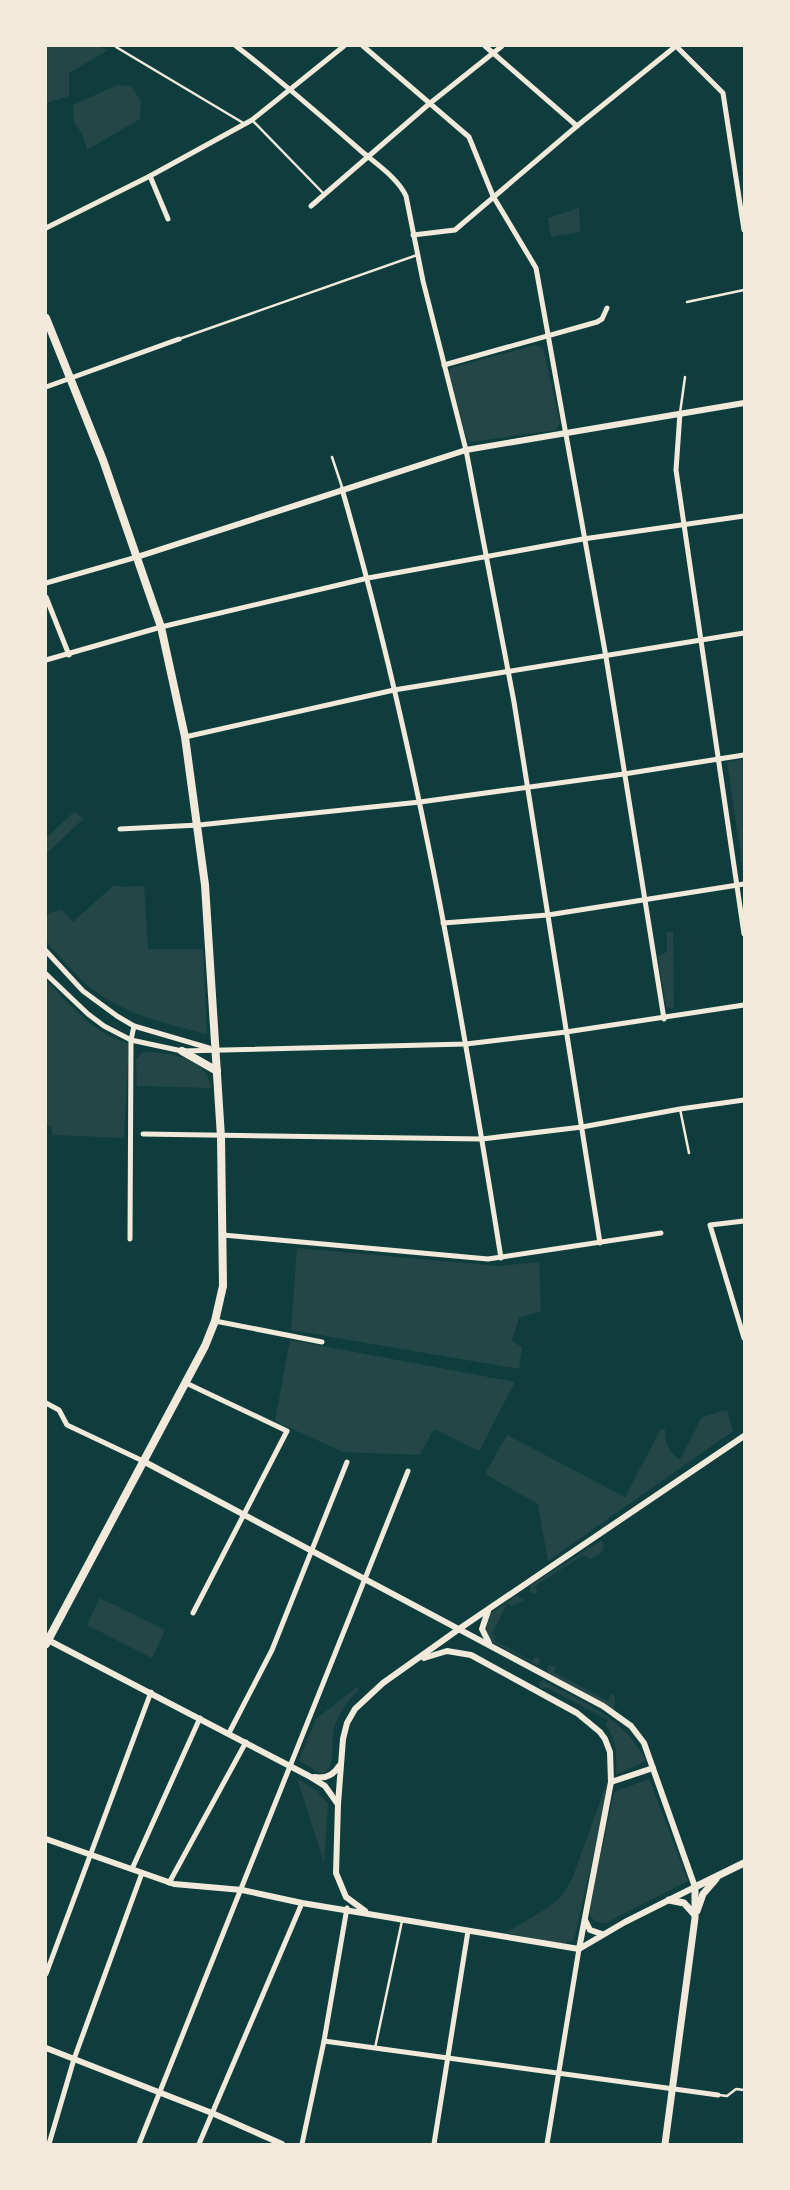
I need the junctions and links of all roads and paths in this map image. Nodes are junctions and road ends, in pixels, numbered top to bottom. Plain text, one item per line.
1 (236, 46) edge
2 (344, 46) edge
3 (363, 46) edge
4 (485, 46) edge
5 (502, 46) edge
6 (676, 46) edge
7 (116, 47) edge
8 (493, 53) junction
9 (291, 89) junction
10 (429, 104) junction
11 (252, 120) junction
12 (245, 124) junction
13 (577, 126) junction
14 (367, 156) junction
15 (150, 176) junction
16 (324, 194) junction
17 (493, 196) junction
18 (311, 206) dead end
19 (169, 219) dead end
20 (46, 228) edge
21 (744, 230) edge
22 (412, 235) junction
23 (417, 256) junction
24 (744, 290) edge
25 (687, 302) dead end
26 (607, 308) dead end
27 (46, 318) edge
28 (548, 337) junction
29 (179, 339) joint
30 (444, 365) junction
31 (70, 377) junction
32 (685, 377) dead end
33 (46, 387) edge
34 (744, 402) edge
35 (680, 413) junction
36 (565, 433) junction
37 (466, 450) junction
38 (332, 457) dead end
39 (342, 489) junction
40 (744, 516) edge
41 (686, 524) junction
42 (583, 539) junction
43 (486, 555) junction
44 (137, 557) junction
45 (368, 579) junction
46 (46, 583) edge
47 (46, 597) edge
48 (161, 627) junction
49 (744, 633) edge
50 (703, 640) junction
51 (69, 654) junction
52 (606, 657) junction
53 (46, 660) edge
54 (507, 673) junction
55 (394, 690) junction
56 (185, 737) junction
57 (744, 755) edge
58 (720, 759) junction
59 (624, 774) junction
60 (527, 786) junction
61 (419, 802) junction
62 (199, 825) junction
63 (120, 830) dead end
64 (741, 884) edge
65 (644, 901) junction
66 (548, 915) junction
67 (443, 923) junction
68 (744, 933) edge
69 (46, 951) edge
70 (46, 974) edge
71 (744, 1005) edge
72 (664, 1019) junction
73 (134, 1026) junction
74 (566, 1032) junction
75 (131, 1040) junction
76 (466, 1044) junction
77 (216, 1050) junction
78 (182, 1051) junction
79 (217, 1070) junction
80 (744, 1100) edge
81 (680, 1109) junction
82 (582, 1127) junction
83 (143, 1134) dead end
84 (221, 1137) junction
85 (482, 1139) junction
86 (689, 1153) dead end
87 (744, 1221) edge
88 (661, 1233) dead end
89 (223, 1235) junction
90 (130, 1239) dead end
91 (600, 1243) junction
92 (501, 1258) junction
93 (215, 1321) junction
94 (744, 1338) edge
95 (322, 1342) dead end
96 (186, 1383) junction
97 (46, 1403) edge
98 (744, 1436) edge
99 (143, 1461) junction
100 (347, 1462) dead end
101 (408, 1471) dead end
102 (244, 1516) junction
103 (310, 1550) junction
104 (364, 1579) junction
105 (489, 1609) junction
106 (193, 1613) dead end
107 (459, 1629) junction
108 (447, 1637) junction
109 (47, 1642) edge
110 (490, 1644) junction
111 (459, 1651) junction
112 (409, 1665) junction
113 (151, 1692) junction
114 (200, 1718) junction
115 (229, 1733) junction
116 (246, 1742) junction
117 (340, 1764) junction
118 (291, 1766) junction
119 (653, 1768) junction
120 (309, 1776) junction
121 (611, 1782) junction
122 (338, 1804) junction
123 (46, 1839) edge
124 (90, 1853) junction
125 (744, 1863) edge
126 (132, 1869) junction
127 (142, 1873) junction
128 (723, 1874) junction
129 (169, 1883) junction
130 (695, 1888) junction
131 (242, 1890) junction
132 (346, 1897) junction
133 (669, 1899) junction
134 (302, 1902) junction
135 (347, 1908) junction
136 (365, 1911) junction
137 (584, 1914) junction
138 (695, 1918) junction
139 (402, 1920) junction
140 (468, 1931) junction
141 (604, 1934) junction
142 (579, 1949) junction
143 (46, 1974) edge
144 (324, 2040) junction
145 (46, 2048) edge
146 (375, 2048) junction
147 (449, 2057) junction
148 (74, 2059) junction
149 (558, 2074) junction
150 (672, 2090) junction
151 (744, 2090) edge
152 (159, 2093) junction
153 (718, 2095) joint
154 (212, 2113) junction
155 (262, 2141) edge
156 (49, 2144) edge
157 (139, 2144) edge
158 (199, 2144) edge
159 (282, 2144) edge
160 (302, 2144) edge
161 (434, 2144) edge
162 (547, 2144) edge
163 (665, 2144) edge

1 - 9 street
2 - 9 street
3 - 10 street
4 - 8 street
5 - 8 street
6 - 13 street
6 - 21 street
7 - 12 lane
8 - 10 street
8 - 13 street
9 - 11 street
9 - 14 street
10 - 14 street
10 - 17 street
11 - 12 street
11 - 16 lane
12 - 15 street
13 - 17 street
14 - 16 street
14 - 22 street
15 - 19 street
15 - 20 street
16 - 18 street
17 - 22 street
17 - 28 street
22 - 23 street
23 - 29 lane
23 - 30 street
24 - 25 lane
26 - 28 street
27 - 31 main road
28 - 30 street
28 - 36 street
29 - 31 street
30 - 37 street
31 - 33 street
31 - 44 main road
32 - 35 lane
34 - 35 street
35 - 36 street
35 - 41 street
36 - 37 street
36 - 42 street
37 - 39 street
37 - 43 street
38 - 39 lane
39 - 44 street
39 - 45 street
40 - 41 street
41 - 42 street
41 - 50 street
42 - 43 street
42 - 52 street
43 - 45 street
43 - 54 street
44 - 46 street
44 - 48 main road
45 - 48 street
45 - 55 street
47 - 51 street
48 - 51 street
48 - 56 main road
49 - 50 street
50 - 52 street
50 - 58 street
51 - 53 street
52 - 54 street
52 - 59 street
54 - 55 street
54 - 60 street
55 - 56 street
55 - 61 street
56 - 62 main road
57 - 58 street
58 - 59 street
58 - 64 street
59 - 60 street
59 - 65 street
60 - 61 street
60 - 66 street
61 - 62 street
61 - 67 street
62 - 63 street
62 - 77 main road
64 - 65 street
64 - 68 street
65 - 66 street
65 - 72 street
66 - 67 street
66 - 74 street
67 - 76 street
69 - 73 street
70 - 75 street
71 - 72 street
72 - 74 street
73 - 75 street
73 - 77 street
74 - 76 street
74 - 82 street
75 - 78 street
75 - 90 street
76 - 77 street
76 - 85 street
77 - 78 street
77 - 79 main road
78 - 79 main road
79 - 84 main road
80 - 81 street
81 - 82 street
81 - 86 lane
82 - 85 street
82 - 91 street
83 - 84 street
84 - 85 street
84 - 89 main road
85 - 92 street
87 - 94 street
88 - 91 street
89 - 92 street
89 - 93 main road
91 - 92 street
93 - 95 street
93 - 96 main road
96 - 99 main road
96 - 102 street
97 - 99 street
98 - 105 street
99 - 102 street
99 - 109 main road
100 - 103 street
101 - 104 street
102 - 103 street
102 - 106 street
103 - 104 street
103 - 115 street
104 - 107 street
104 - 118 street
105 - 107 street
105 - 110 street
107 - 108 street
107 - 110 street
108 - 111 street
108 - 112 street
109 - 113 street
110 - 119 street
111 - 112 street
111 - 121 street
112 - 117 street
113 - 114 street
113 - 124 street
114 - 115 street
114 - 126 street
115 - 116 street
116 - 118 street
116 - 129 street
117 - 120 street
117 - 122 street
118 - 120 street
118 - 131 street
119 - 121 street
119 - 130 street
120 - 122 street
121 - 137 street
122 - 132 street
123 - 124 street
124 - 126 street
124 - 143 street
125 - 128 main road
126 - 127 street
127 - 129 street
127 - 148 street
128 - 130 main road
128 - 138 main road
129 - 131 street
130 - 133 street
130 - 138 main road
131 - 134 street
131 - 152 street
132 - 135 street
132 - 136 street
133 - 138 main road
133 - 141 street
134 - 135 street
134 - 154 street
135 - 136 street
135 - 144 street
136 - 139 street
137 - 141 street
137 - 142 street
138 - 150 main road
139 - 140 street
139 - 146 lane
140 - 142 street
140 - 147 street
141 - 142 street
142 - 149 street
144 - 146 street
144 - 160 street
145 - 148 street
146 - 147 street
147 - 149 street
147 - 161 street
148 - 152 street
148 - 156 street
149 - 150 street
149 - 162 street
150 - 153 street
150 - 163 main road
151 - 153 lane
152 - 154 street
152 - 157 street
154 - 155 street
154 - 158 street
155 - 159 street

